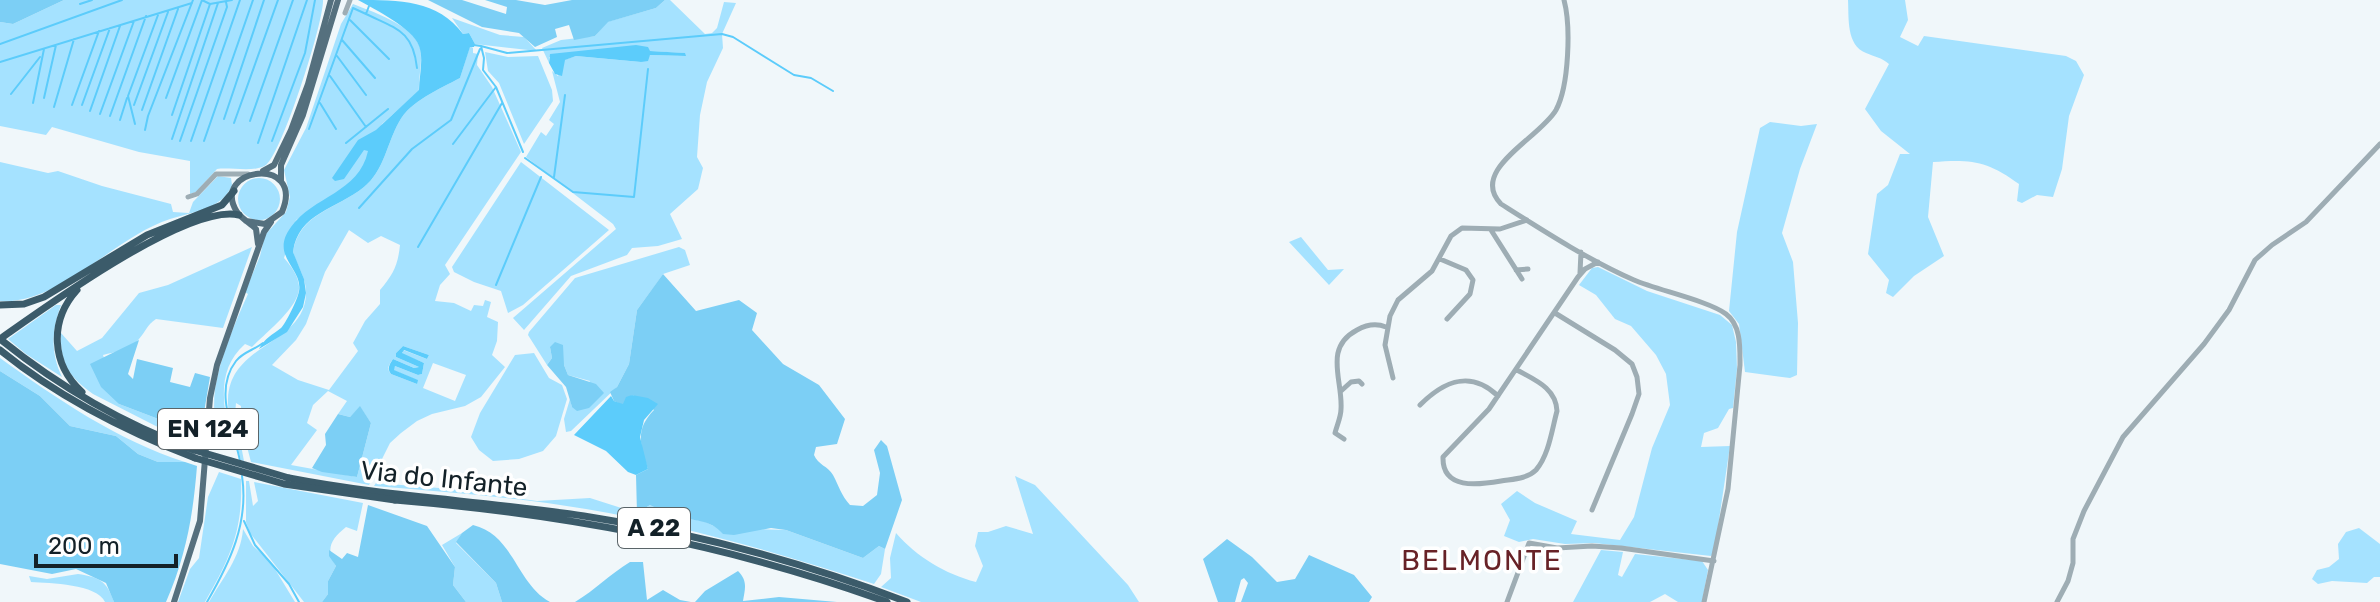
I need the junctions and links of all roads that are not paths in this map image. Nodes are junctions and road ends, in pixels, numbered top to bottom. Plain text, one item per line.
1 (331, 0) edge
2 (338, 0) edge
3 (1564, 0) edge
4 (350, 1) edge
5 (345, 13) dead end
6 (2380, 144) edge
7 (228, 172) junction
8 (261, 172) junction
9 (248, 174) junction
10 (284, 188) junction
11 (235, 189) junction
12 (188, 197) dead end
13 (1510, 210) junction
14 (239, 215) junction
15 (1528, 220) junction
16 (246, 221) junction
17 (271, 222) junction
18 (1491, 229) junction
19 (1500, 229) junction
20 (1581, 251) junction
21 (255, 259) junction
22 (1440, 259) junction
23 (1599, 262) junction
24 (1528, 269) dead end
25 (1516, 270) junction
26 (93, 276) junction
27 (1578, 277) junction
28 (1522, 279) dead end
29 (74, 280) junction
30 (0, 305) edge
31 (1555, 313) junction
32 (1447, 319) dead end
33 (1386, 327) junction
34 (0, 337) edge
35 (5, 351) edge
36 (1517, 370) junction
37 (1393, 378) dead end
38 (1362, 384) dead end
39 (1340, 392) junction
40 (1498, 396) junction
41 (96, 404) junction
42 (1420, 405) dead end
43 (1344, 439) dead end
44 (194, 454) junction
45 (394, 496) junction
46 (1592, 510) dead end
47 (1714, 561) junction
48 (174, 602) edge
49 (887, 602) edge
50 (907, 602) edge
51 (1507, 602) edge
52 (1704, 602) edge
53 (2057, 602) edge

1 - 8 main road
2 - 10 main road, EN 124
3 - 13 street
4 - 5 street
6 - 53 street
7 - 9 street
7 - 11 street
7 - 12 street
8 - 9 main road
8 - 10 main road
9 - 11 main road
10 - 17 main road, EN 124
11 - 14 main road
11 - 29 highway
13 - 15 street
13 - 19 street
14 - 16 main road
14 - 26 highway
15 - 19 street
15 - 20 street
16 - 17 main road
16 - 21 main road
17 - 21 main road, EN 124
18 - 19 street
18 - 22 street
18 - 25 street
20 - 23 street
20 - 27 street
21 - 48 main road, EN 124
22 - 32 street
22 - 33 street
23 - 27 street
23 - 47 street
24 - 25 street
25 - 28 street
26 - 34 highway
26 - 41 highway
27 - 31 street
29 - 30 highway
29 - 34 highway
31 - 36 street
31 - 46 street
33 - 37 street
33 - 39 street
34 - 35 highway, Via do Infante / A 22
35 - 41 highway, Via do Infante / A 22
35 - 44 highway, Via do Infante / A 22
36 - 40 street
36 - 40 street
38 - 39 street
39 - 43 street
40 - 42 street
41 - 44 highway, Via do Infante / A 22
44 - 45 highway, Via do Infante / A 22, bridge
45 - 49 highway, Via do Infante / A 22
45 - 50 highway, Via do Infante / A 22
47 - 51 street
47 - 52 street

